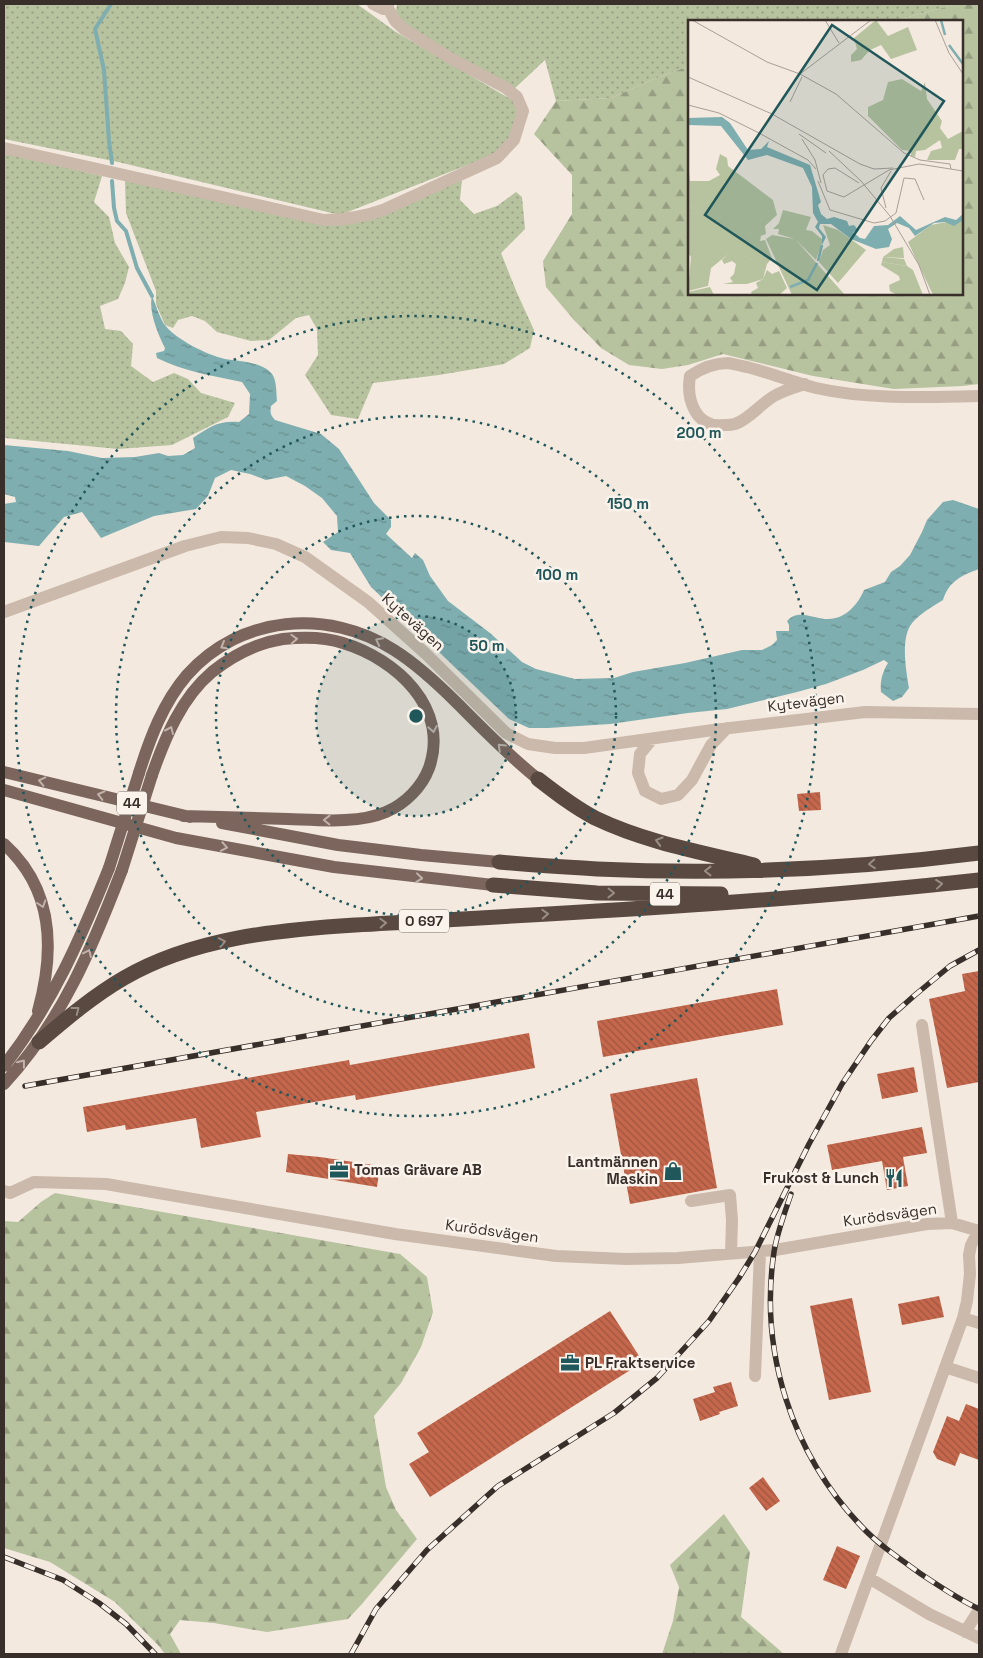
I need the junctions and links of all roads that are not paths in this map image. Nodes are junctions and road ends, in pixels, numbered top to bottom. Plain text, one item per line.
1 (373, 4) edge
2 (388, 6) edge
3 (4, 148) edge
4 (805, 384) junction
5 (979, 396) edge
6 (4, 612) edge
7 (979, 714) edge
8 (727, 728) junction
9 (652, 739) junction
10 (4, 772) edge
11 (538, 779) joint
12 (4, 790) edge
13 (183, 816) junction
14 (4, 844) edge
15 (979, 853) edge
16 (498, 862) joint
17 (774, 870) junction
18 (979, 880) edge
19 (493, 885) joint
20 (838, 893) junction
21 (922, 1024) dead end
22 (34, 1025) junction
23 (39, 1042) junction
24 (4, 1066) edge
25 (4, 1084) edge
26 (4, 1192) edge
27 (691, 1201) dead end
28 (952, 1223) junction
29 (979, 1230) edge
30 (760, 1252) junction
31 (731, 1254) junction
32 (963, 1318) junction
33 (979, 1323) edge
34 (945, 1367) junction
35 (755, 1376) dead end
36 (979, 1378) edge
37 (869, 1578) junction
38 (979, 1610) edge
39 (965, 1632) junction
40 (979, 1638) edge
41 (841, 1654) edge

1 - 2 street
2 - 3 street
4 - 4 street
4 - 5 street
6 - 9 street, Kytevägen
7 - 8 street, Kytevägen
8 - 9 street, Kytevägen
8 - 9 street
13 -> 10 main road, 44
17 -> 11 highway
11 -> 22 main road, bridge
12 -> 19 main road, 44
13 - 16 main road, 44
23 -> 13 main road, bridge
14 -> 22 main road
15 -> 17 highway, 44
17 -> 16 highway, 44
20 -> 18 highway, 44
19 -> 20 highway, 44
23 -> 20 highway, O 697
21 - 28 street
22 - 24 main road
25 -> 23 main road, O 697
26 - 31 street, Kurödsvägen
27 - 31 street
28 - 29 street, Kurödsvägen
28 - 30 street, Kurödsvägen
29 - 32 street
30 - 31 street, Kurödsvägen
30 - 35 street
32 - 33 street
32 - 34 street
34 - 36 street
34 - 37 street
37 - 39 street
37 - 41 street
38 - 39 street
39 - 40 street

